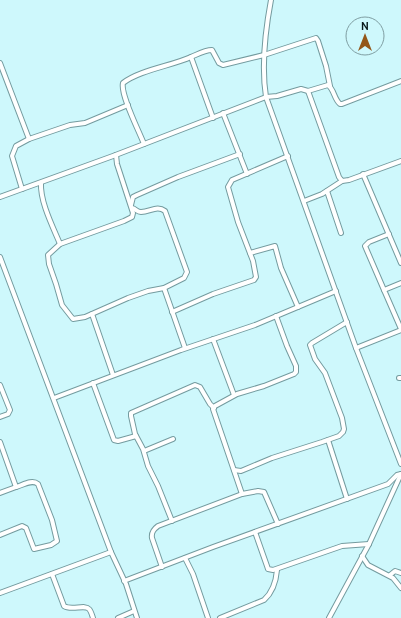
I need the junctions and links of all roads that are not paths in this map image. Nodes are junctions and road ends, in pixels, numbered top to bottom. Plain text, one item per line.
1 (271, 0) edge
2 (264, 55) junction
3 (191, 57) junction
4 (0, 63) edge
5 (401, 82) edge
6 (330, 86) junction
7 (308, 91) junction
8 (266, 97) junction
9 (128, 105) junction
10 (223, 114) junction
11 (214, 118) junction
12 (29, 139) junction
13 (144, 144) junction
14 (240, 154) junction
15 (116, 155) junction
16 (288, 156) junction
17 (401, 161) edge
18 (247, 174) junction
19 (363, 174) junction
20 (342, 181) junction
21 (41, 183) junction
22 (22, 189) junction
23 (327, 191) junction
24 (0, 197) edge
25 (304, 201) junction
26 (131, 206) junction
27 (341, 232) dead end
28 (389, 234) junction
29 (60, 244) junction
30 (250, 253) junction
31 (0, 257) edge
32 (401, 263) edge
33 (401, 283) edge
34 (164, 288) junction
35 (384, 290) junction
36 (336, 291) junction
37 (298, 307) junction
38 (172, 312) junction
39 (92, 314) junction
40 (276, 316) junction
41 (347, 322) junction
42 (401, 330) edge
43 (213, 339) junction
44 (185, 348) junction
45 (356, 348) junction
46 (113, 375) junction
47 (93, 383) junction
48 (0, 385) edge
49 (234, 395) junction
50 (54, 398) junction
51 (214, 408) junction
52 (0, 417) edge
53 (136, 436) junction
54 (173, 439) dead end
55 (328, 440) junction
56 (0, 442) edge
57 (144, 451) junction
58 (401, 464) edge
59 (234, 470) junction
60 (241, 471) junction
61 (401, 474) edge
62 (238, 480) junction
63 (16, 487) junction
64 (0, 493) edge
65 (242, 494) junction
66 (347, 499) junction
67 (172, 520) junction
68 (278, 524) junction
69 (255, 532) junction
70 (0, 535) edge
71 (369, 544) junction
72 (111, 552) junction
73 (362, 556) junction
74 (185, 558) junction
75 (162, 567) junction
76 (277, 570) junction
77 (52, 574) junction
78 (401, 574) edge
79 (390, 575) junction
80 (124, 582) junction
81 (401, 588) edge
82 (0, 593) edge
83 (134, 611) junction
84 (93, 618) edge
85 (118, 618) edge
86 (137, 618) edge
87 (208, 618) edge
88 (220, 618) edge
89 (328, 618) edge

1 - 2 street
2 - 3 street
2 - 6 street
2 - 8 street
3 - 9 street
3 - 11 street
4 - 12 street
5 - 6 street
6 - 7 street
7 - 8 street
7 - 20 street
8 - 10 street
8 - 16 street
9 - 12 street
9 - 13 street
10 - 11 street
10 - 14 street
11 - 13 street
12 - 22 street
13 - 15 street
14 - 18 street
14 - 26 street
15 - 21 street
15 - 26 street
16 - 18 street
16 - 25 street
17 - 19 street
18 - 30 street
19 - 20 street
19 - 28 street
20 - 23 street
21 - 22 street
21 - 29 street
22 - 24 street
23 - 25 street
23 - 27 street
25 - 36 street
26 - 29 street
26 - 34 street
28 - 32 street
28 - 35 street
29 - 39 street
30 - 37 street
30 - 38 street
31 - 50 street
33 - 35 street
34 - 38 street
34 - 39 street
35 - 42 street
36 - 37 street
36 - 41 street
37 - 40 street
38 - 44 street
39 - 46 street
40 - 43 street
40 - 49 street
41 - 45 street
41 - 55 street
42 - 45 street
43 - 44 street
43 - 49 street
44 - 46 street
45 - 58 street
46 - 47 street
47 - 50 street
47 - 53 street
48 - 52 street
49 - 51 street
50 - 72 street
51 - 53 street
51 - 59 street
53 - 57 street
54 - 57 street
55 - 60 street
55 - 66 street
56 - 63 street
57 - 67 street
59 - 60 street
59 - 62 street
60 - 62 street
61 - 66 street
61 - 71 street
62 - 65 street
63 - 64 street
63 - 70 street
65 - 67 street
65 - 68 street
66 - 68 street
67 - 75 street
68 - 69 street
69 - 74 street
69 - 76 street
71 - 73 street
71 - 76 street
72 - 77 street
72 - 80 street
73 - 79 street
73 - 89 street
74 - 75 street
74 - 87 street
75 - 80 street
76 - 88 street
77 - 82 street
77 - 84 street
78 - 79 street
79 - 81 street
80 - 83 street
83 - 85 street
83 - 86 street

